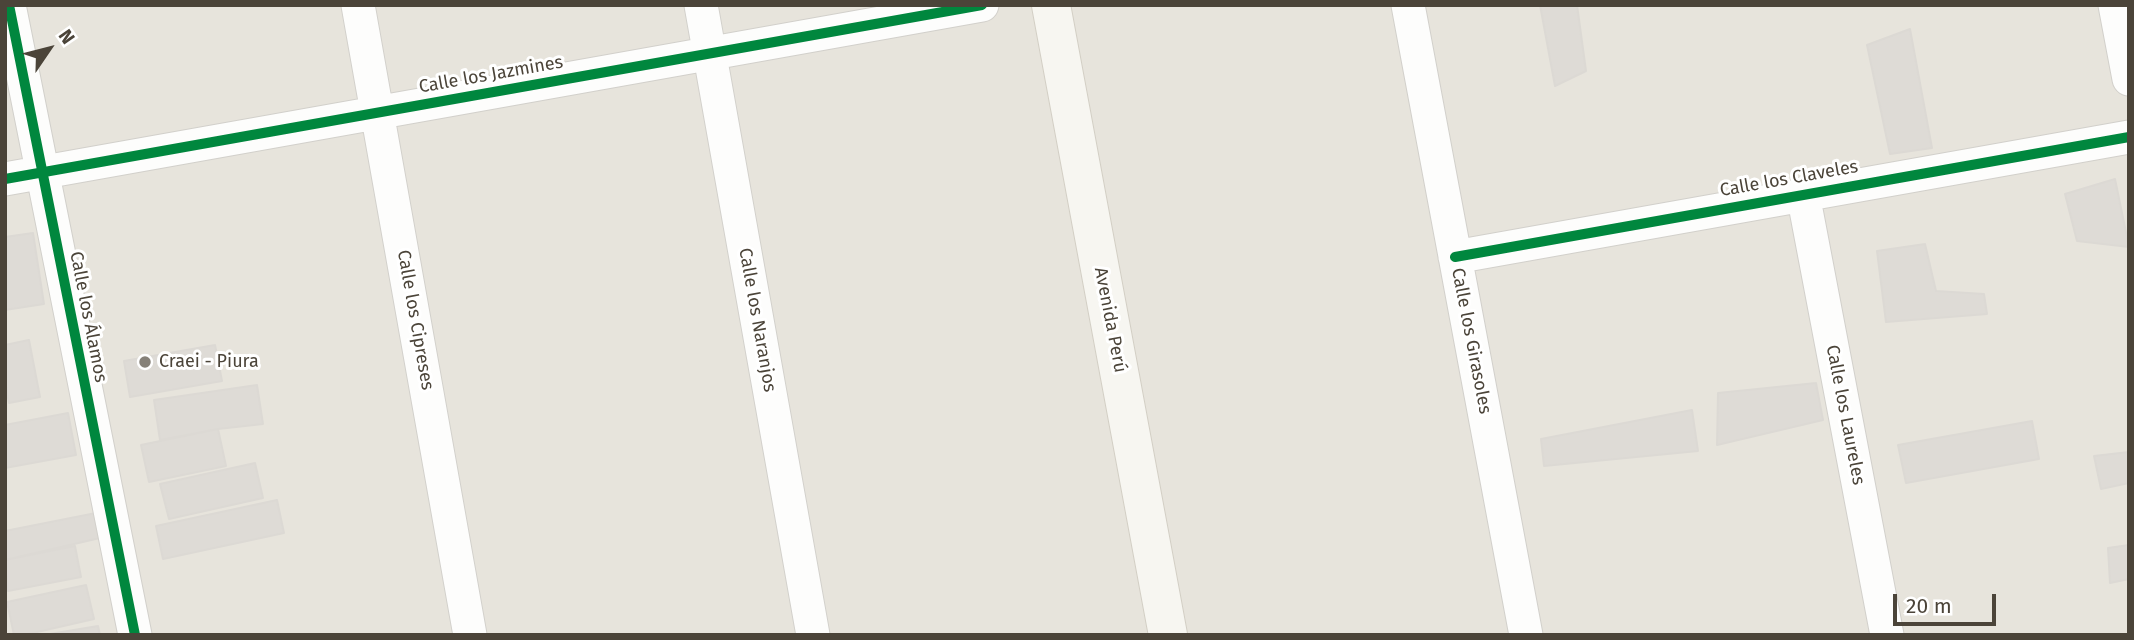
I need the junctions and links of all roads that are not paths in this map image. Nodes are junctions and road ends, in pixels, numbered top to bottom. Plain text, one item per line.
1 (9, 5) edge
2 (358, 5) edge
3 (701, 5) edge
4 (982, 5) edge
5 (1051, 5) edge
6 (1408, 5) edge
7 (2115, 5) edge
8 (710, 53) junction
9 (2129, 79) edge
10 (378, 113) junction
11 (2129, 137) edge
12 (41, 172) junction
13 (5, 178) edge
14 (1803, 194) junction
15 (1455, 257) junction
16 (135, 635) edge
17 (470, 635) edge
18 (813, 635) edge
19 (1168, 635) edge
20 (1526, 635) edge
21 (1887, 635) edge

1 - 12 street, Calle los Álamos
2 - 10 street, Calle los Cipreses
3 - 8 street, Calle los Naranjos
4 - 8 street, Calle los Jazmines
5 - 19 street, Avenida Perú
6 - 15 street, Calle los Girasoles
7 - 9 street
8 - 10 street, Calle los Jazmines
8 - 18 street, Calle los Naranjos
10 - 12 street, Calle los Jazmines
10 - 17 street, Calle los Cipreses
11 - 14 street, Calle los Claveles
12 - 13 street, Calle los Jazmines
12 - 16 street, Calle los Álamos
14 - 15 street, Calle los Claveles
14 - 21 street, Calle los Laureles
15 - 20 street, Calle los Girasoles

